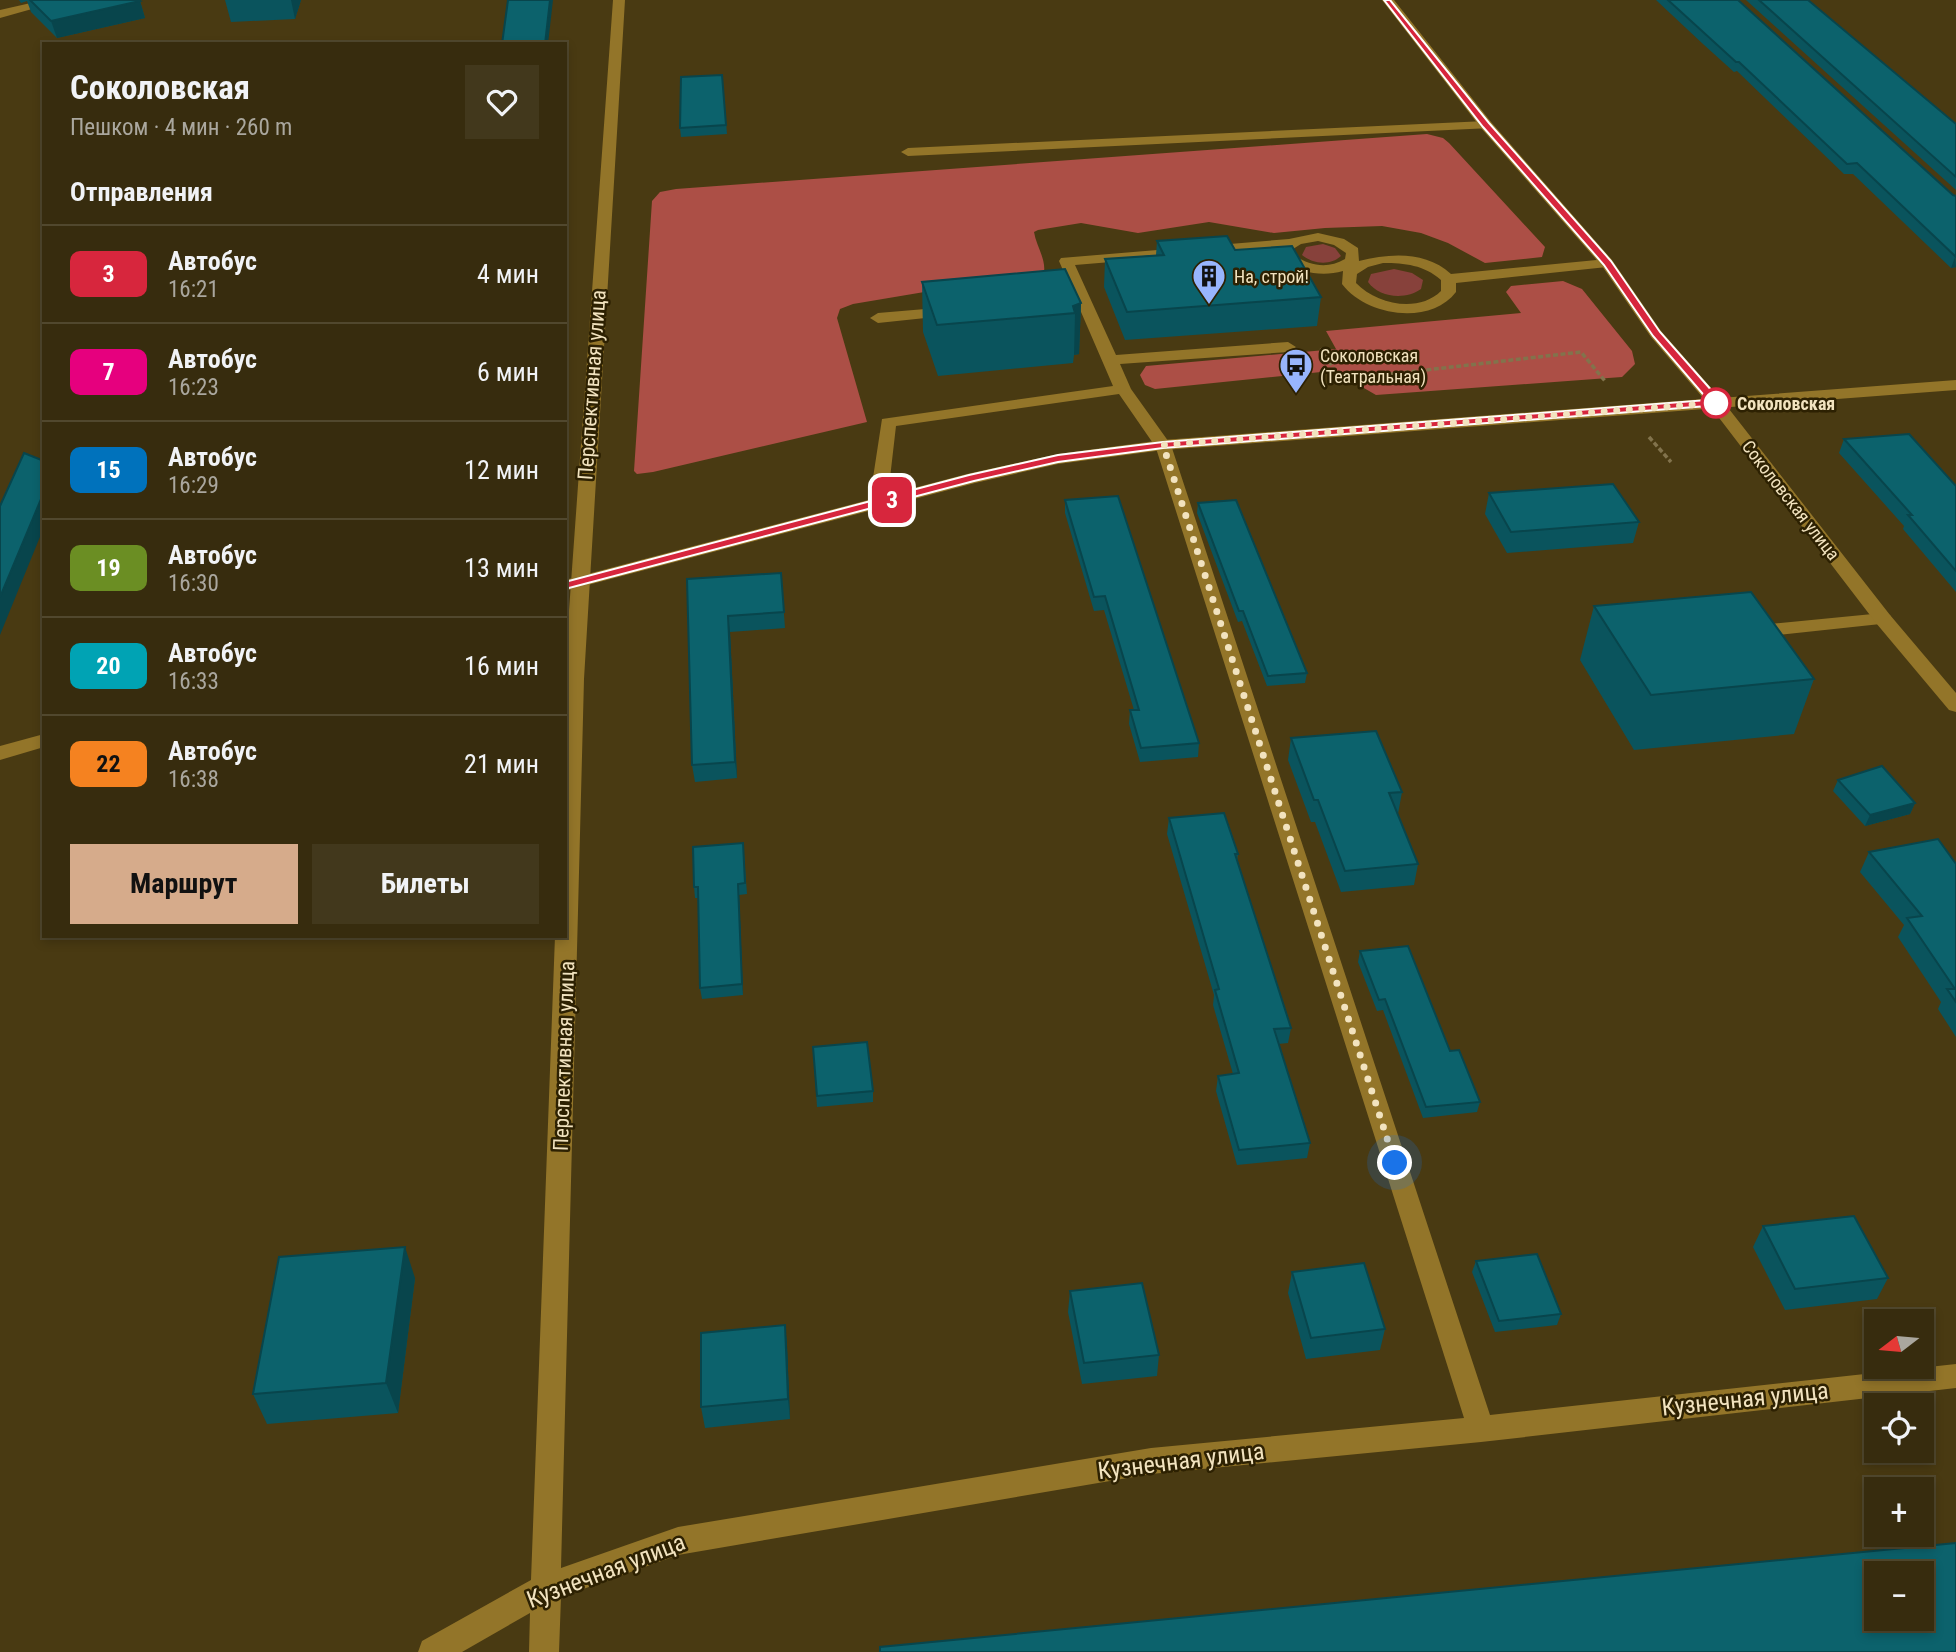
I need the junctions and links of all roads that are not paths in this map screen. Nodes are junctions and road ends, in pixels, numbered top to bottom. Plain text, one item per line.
1 (58, 0) edge
2 (619, 0) edge
3 (1388, 0) edge
4 (0, 14) edge
5 (1486, 125) junction
6 (908, 152) dead end
7 (1290, 243) junction
8 (1348, 246) junction
9 (1383, 259) junction
10 (1607, 263) junction
11 (1448, 279) junction
12 (960, 310) edge
13 (878, 318) dead end
14 (1288, 347) dead end
15 (1111, 360) junction
16 (1956, 385) edge
17 (1123, 389) junction
18 (1716, 403) junction
19 (1163, 445) junction
20 (878, 503) junction
21 (572, 584) edge
22 (1884, 619) junction
23 (1738, 634) edge
24 (1956, 706) edge
25 (42, 741) edge
26 (0, 753) edge
27 (567, 777) edge
28 (563, 938) edge
29 (1956, 1376) edge
30 (1481, 1429) junction
31 (546, 1588) junction
32 (433, 1652) edge
33 (544, 1652) edge

1 - 4 street
2 - 21 street, Перспективная улица
3 - 5 street, Соколовская улица
5 - 6 street
5 - 10 street, Соколовская улица
7 - 8 street
7 - 8 street
7 - 15 street
8 - 9 street
9 - 11 street
9 - 11 street
10 - 11 street
10 - 18 street, Соколовская улица
12 - 13 street
14 - 15 street
15 - 17 street
16 - 18 street
17 - 19 street
17 - 20 street
18 - 19 street
18 - 22 street, Соколовская улица
19 - 20 street
19 - 30 street
20 - 21 street
21 - 27 street, Перспективная улица
22 - 23 street
22 - 24 street, Соколовская улица
25 - 26 street
28 - 31 street, Перспективная улица
29 - 30 street, Кузнечная улица
30 - 31 street, Кузнечная улица
31 - 32 street, Кузнечная улица
31 - 33 street, Перспективная улица

